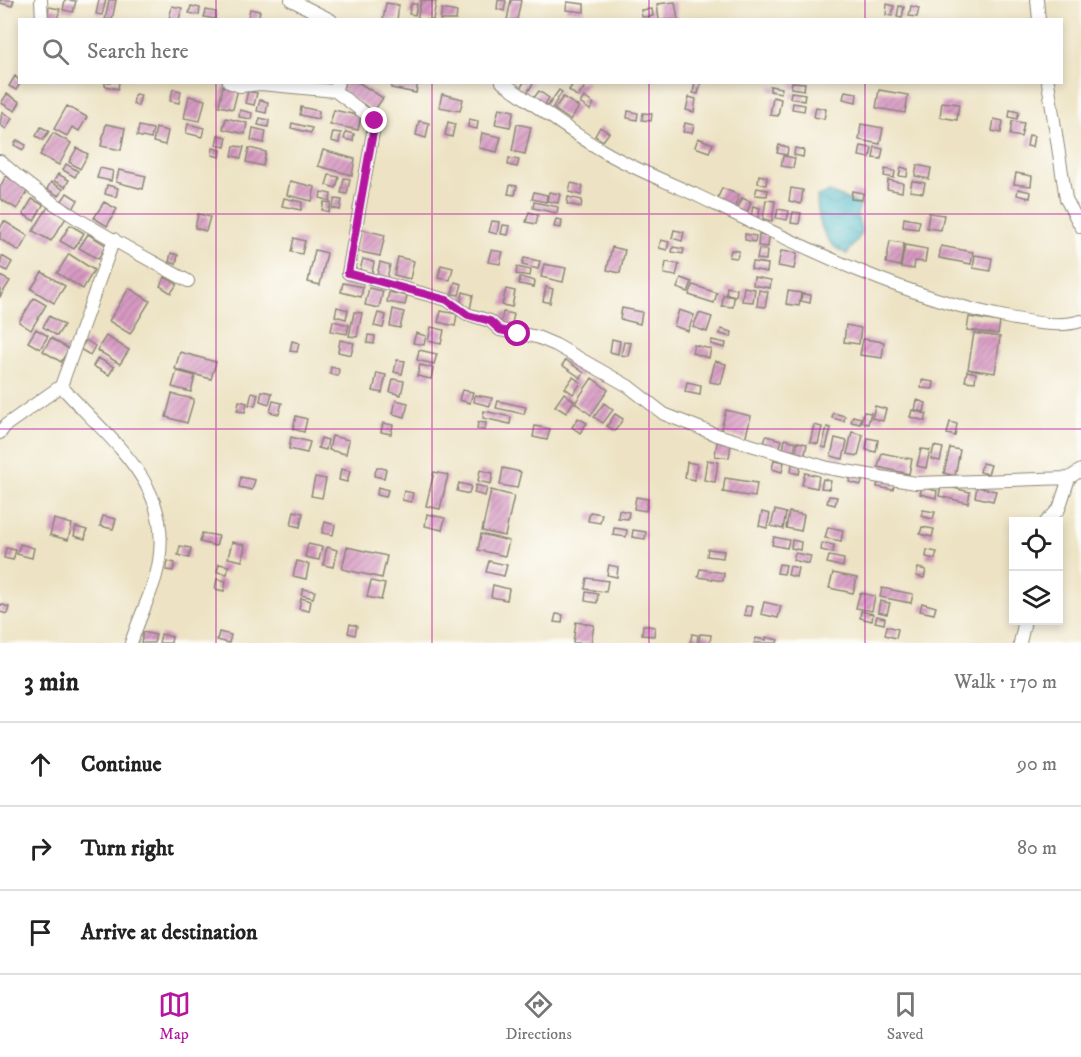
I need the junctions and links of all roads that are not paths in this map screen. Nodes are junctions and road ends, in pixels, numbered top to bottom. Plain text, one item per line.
1 (41, 0) edge
2 (291, 0) edge
3 (1037, 0) edge
4 (42, 18) edge
5 (327, 18) edge
6 (1039, 18) edge
7 (272, 84) edge
8 (505, 84) edge
9 (1048, 84) edge
10 (337, 87) edge
11 (0, 161) edge
12 (1081, 227) edge
13 (114, 240) junction
14 (188, 281) dead end
15 (1081, 321) edge
16 (61, 386) junction
17 (0, 433) edge
18 (1081, 470) edge
19 (1069, 478) junction
20 (1051, 517) edge
21 (1024, 625) edge
22 (131, 643) edge
23 (1020, 643) edge

1 - 4 street
2 - 5 street
3 - 6 street
7 - 10 street
8 - 15 street
9 - 12 street
10 - 19 street
11 - 13 street
13 - 14 street
13 - 16 street
16 - 17 street
16 - 22 street
18 - 19 street
19 - 20 street
21 - 23 street

